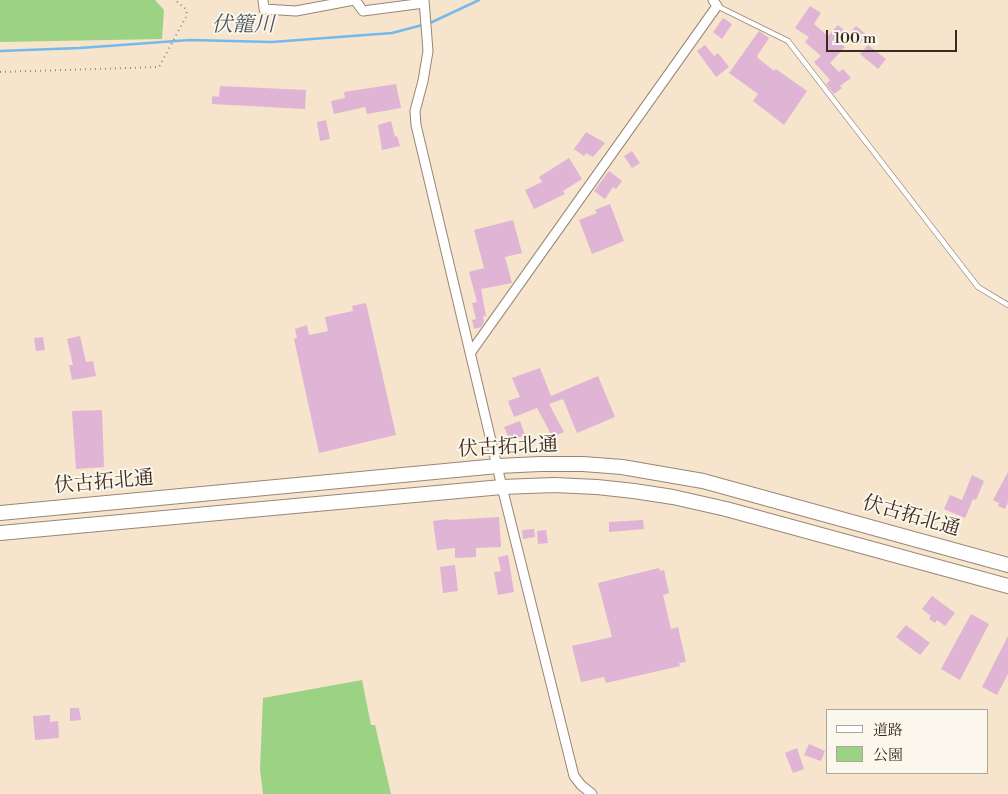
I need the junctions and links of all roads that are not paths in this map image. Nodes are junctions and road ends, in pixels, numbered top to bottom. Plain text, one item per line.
1 (263, 0) edge
2 (355, 0) edge
3 (715, 3) edge
4 (309, 4) edge
5 (424, 4) edge
6 (1008, 305) edge
7 (471, 352) junction
8 (498, 466) junction
9 (502, 487) junction
10 (0, 513) edge
11 (0, 534) edge
12 (1008, 565) edge
13 (1008, 586) edge
14 (581, 785) junction
15 (585, 794) edge
16 (592, 794) edge

1 - 4 street
2 - 4 street
2 - 5 street
3 - 6 lane
3 - 7 street
5 - 7 street
7 - 8 street
8 - 9 street
8 - 10 main road, 伏古拓北通
8 - 12 main road, 伏古拓北通
9 - 11 main road, 伏古拓北通
9 - 13 main road, 伏古拓北通
9 - 14 street
14 - 15 lane
14 - 16 street

